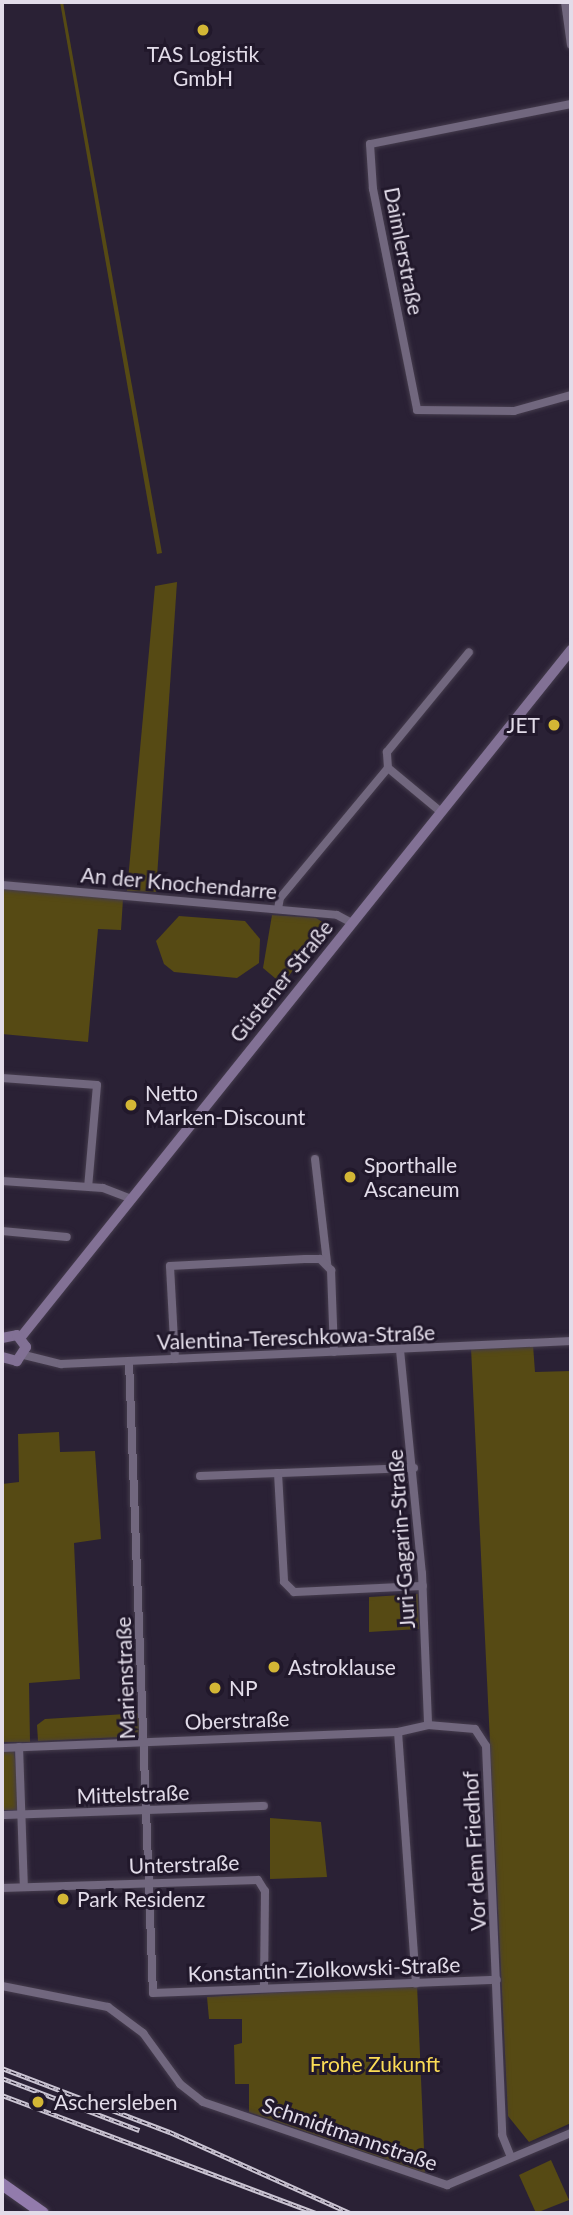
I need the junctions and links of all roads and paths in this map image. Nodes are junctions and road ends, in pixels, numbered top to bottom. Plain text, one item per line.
1 (565, 2) edge
2 (571, 45) edge
3 (571, 104) edge
4 (571, 395) edge
5 (571, 650) edge
6 (468, 652) dead end
7 (388, 768) junction
8 (441, 812) junction
9 (2, 885) edge
10 (278, 909) junction
11 (352, 923) junction
12 (2, 1078) edge
13 (315, 1160) dead end
14 (2, 1181) edge
15 (88, 1187) junction
16 (132, 1199) junction
17 (2, 1231) edge
18 (67, 1237) dead end
19 (327, 1262) junction
20 (21, 1337) junction
21 (2, 1338) edge
22 (571, 1341) edge
23 (400, 1350) junction
24 (334, 1352) junction
25 (24, 1355) junction
26 (2, 1359) edge
27 (175, 1359) junction
28 (129, 1361) junction
29 (414, 1468) junction
30 (278, 1473) junction
31 (200, 1476) dead end
32 (423, 1586) junction
33 (428, 1725) junction
34 (470, 1727) joint
35 (398, 1732) junction
36 (145, 1741) junction
37 (19, 1747) junction
38 (2, 1748) edge
39 (264, 1806) dead end
40 (147, 1811) junction
41 (22, 1814) junction
42 (2, 1815) edge
43 (151, 1882) junction
44 (24, 1887) junction
45 (2, 1888) edge
46 (497, 1980) junction
47 (416, 1983) junction
48 (2, 1986) edge
49 (264, 1988) junction
50 (153, 1993) joint
51 (571, 2133) edge
52 (511, 2157) junction
53 (2, 2184) edge
54 (43, 2213) edge

1 - 2 street
3 - 4 street, Daimlerstraße
5 - 8 main road, Güstener Straße
6 - 7 street
7 - 8 street
7 - 10 street
8 - 11 main road, Güstener Straße
9 - 10 street, An der Knochendarre
10 - 11 street, An der Knochendarre
11 - 16 main road, Güstener Straße
12 - 15 street
13 - 19 street
14 - 15 street
15 - 16 street
16 - 20 main road, Güstener Straße
17 - 18 street
19 - 24 street
19 - 27 street
20 - 21 main road
20 - 25 main road
22 - 23 street, Valentina-Tereschkowa-Straße
23 - 24 street, Valentina-Tereschkowa-Straße
23 - 29 street, Juri-Gagarin-Straße
24 - 27 street, Valentina-Tereschkowa-Straße
25 - 26 main road
25 - 28 street, Valentina-Tereschkowa-Straße
27 - 28 street, Valentina-Tereschkowa-Straße
28 - 36 street, Marienstraße
29 - 30 street
29 - 32 street, Juri-Gagarin-Straße
30 - 31 street
30 - 32 street
32 - 33 street, Juri-Gagarin-Straße
33 - 34 street, Oberstraße
33 - 35 street, Oberstraße
34 - 46 street, Vor dem Friedhof
35 - 36 street, Oberstraße
35 - 47 street
36 - 37 street, Oberstraße
36 - 40 street, Marienstraße
37 - 38 street, Oberstraße
37 - 41 street
39 - 40 street, Mittelstraße
40 - 41 street, Mittelstraße
40 - 43 street, Marienstraße
41 - 42 street, Mittelstraße
41 - 44 street
43 - 44 street, Unterstraße
43 - 49 street, Unterstraße
43 - 50 street, Marienstraße
44 - 45 street, Unterstraße
46 - 47 street, Konstantin-Ziolkowski-Straße
46 - 52 street, Vor dem Friedhof
47 - 49 street, Konstantin-Ziolkowski-Straße
48 - 52 street, Schmidtmannstraße
49 - 50 street, Konstantin-Ziolkowski-Straße
51 - 52 street, Schmidtmannstraße
53 - 54 main road

